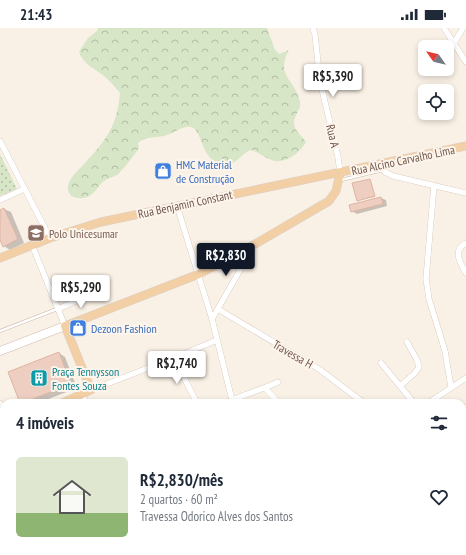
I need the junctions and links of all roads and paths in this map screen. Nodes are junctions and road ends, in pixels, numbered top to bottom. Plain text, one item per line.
1 (313, 28) edge
2 (444, 28) edge
3 (463, 28) edge
4 (452, 40) edge
5 (454, 43) joint
6 (466, 62) edge
7 (0, 141) edge
8 (466, 146) edge
9 (2, 148) edge
10 (381, 167) junction
11 (339, 177) junction
12 (434, 185) junction
13 (24, 189) junction
14 (466, 192) edge
15 (0, 200) edge
16 (177, 206) junction
17 (50, 238) junction
18 (466, 243) edge
19 (255, 244) junction
20 (32, 245) junction
21 (0, 257) edge
22 (466, 273) edge
23 (198, 274) junction
24 (96, 292) dead end
25 (58, 308) junction
26 (218, 309) junction
27 (212, 319) junction
28 (66, 326) junction
29 (0, 331) edge
30 (217, 340) junction
31 (407, 342) dead end
32 (0, 351) edge
33 (174, 358) junction
34 (381, 363) dead end
35 (466, 378) edge
36 (278, 382) dead end
37 (400, 386) junction
38 (451, 387) junction
39 (265, 388) junction
40 (91, 390) junction
41 (81, 394) junction
42 (70, 399) edge
43 (84, 399) edge
44 (195, 399) edge
45 (232, 399) edge
46 (235, 399) edge
47 (275, 399) edge
48 (359, 399) edge
49 (411, 399) edge
50 (434, 399) edge

1 - 11 street, Rua A
2 - 4 street
3 - 5 street
5 - 6 street
7 - 9 street
8 - 10 main road, Rua Alcino Carvalho Lima
9 - 13 street
10 - 11 main road, Rua Alcino Carvalho Lima
10 - 12 street
11 - 16 main road, Rua Benjamin Constant
11 - 19 main road
12 - 14 street
12 - 38 street
13 - 15 street
13 - 17 street
16 - 17 main road, Rua Benjamin Constant
16 - 23 street
17 - 20 main road, Rua Benjamin Constant
18 - 22 street
19 - 23 main road
19 - 26 street
20 - 21 main road, Rua Benjamin Constant
20 - 25 street
23 - 27 street
23 - 28 main road
24 - 25 street
25 - 28 street
25 - 29 lane
26 - 27 street
26 - 48 street, Travessa H
27 - 30 street
28 - 32 main road
28 - 40 main road
30 - 33 street
30 - 45 street
31 - 37 street
33 - 40 street
33 - 44 street
34 - 37 street
35 - 38 street
36 - 39 street
37 - 49 street
38 - 50 street
39 - 46 street
39 - 47 street
40 - 41 main road
41 - 42 main road
41 - 43 street

